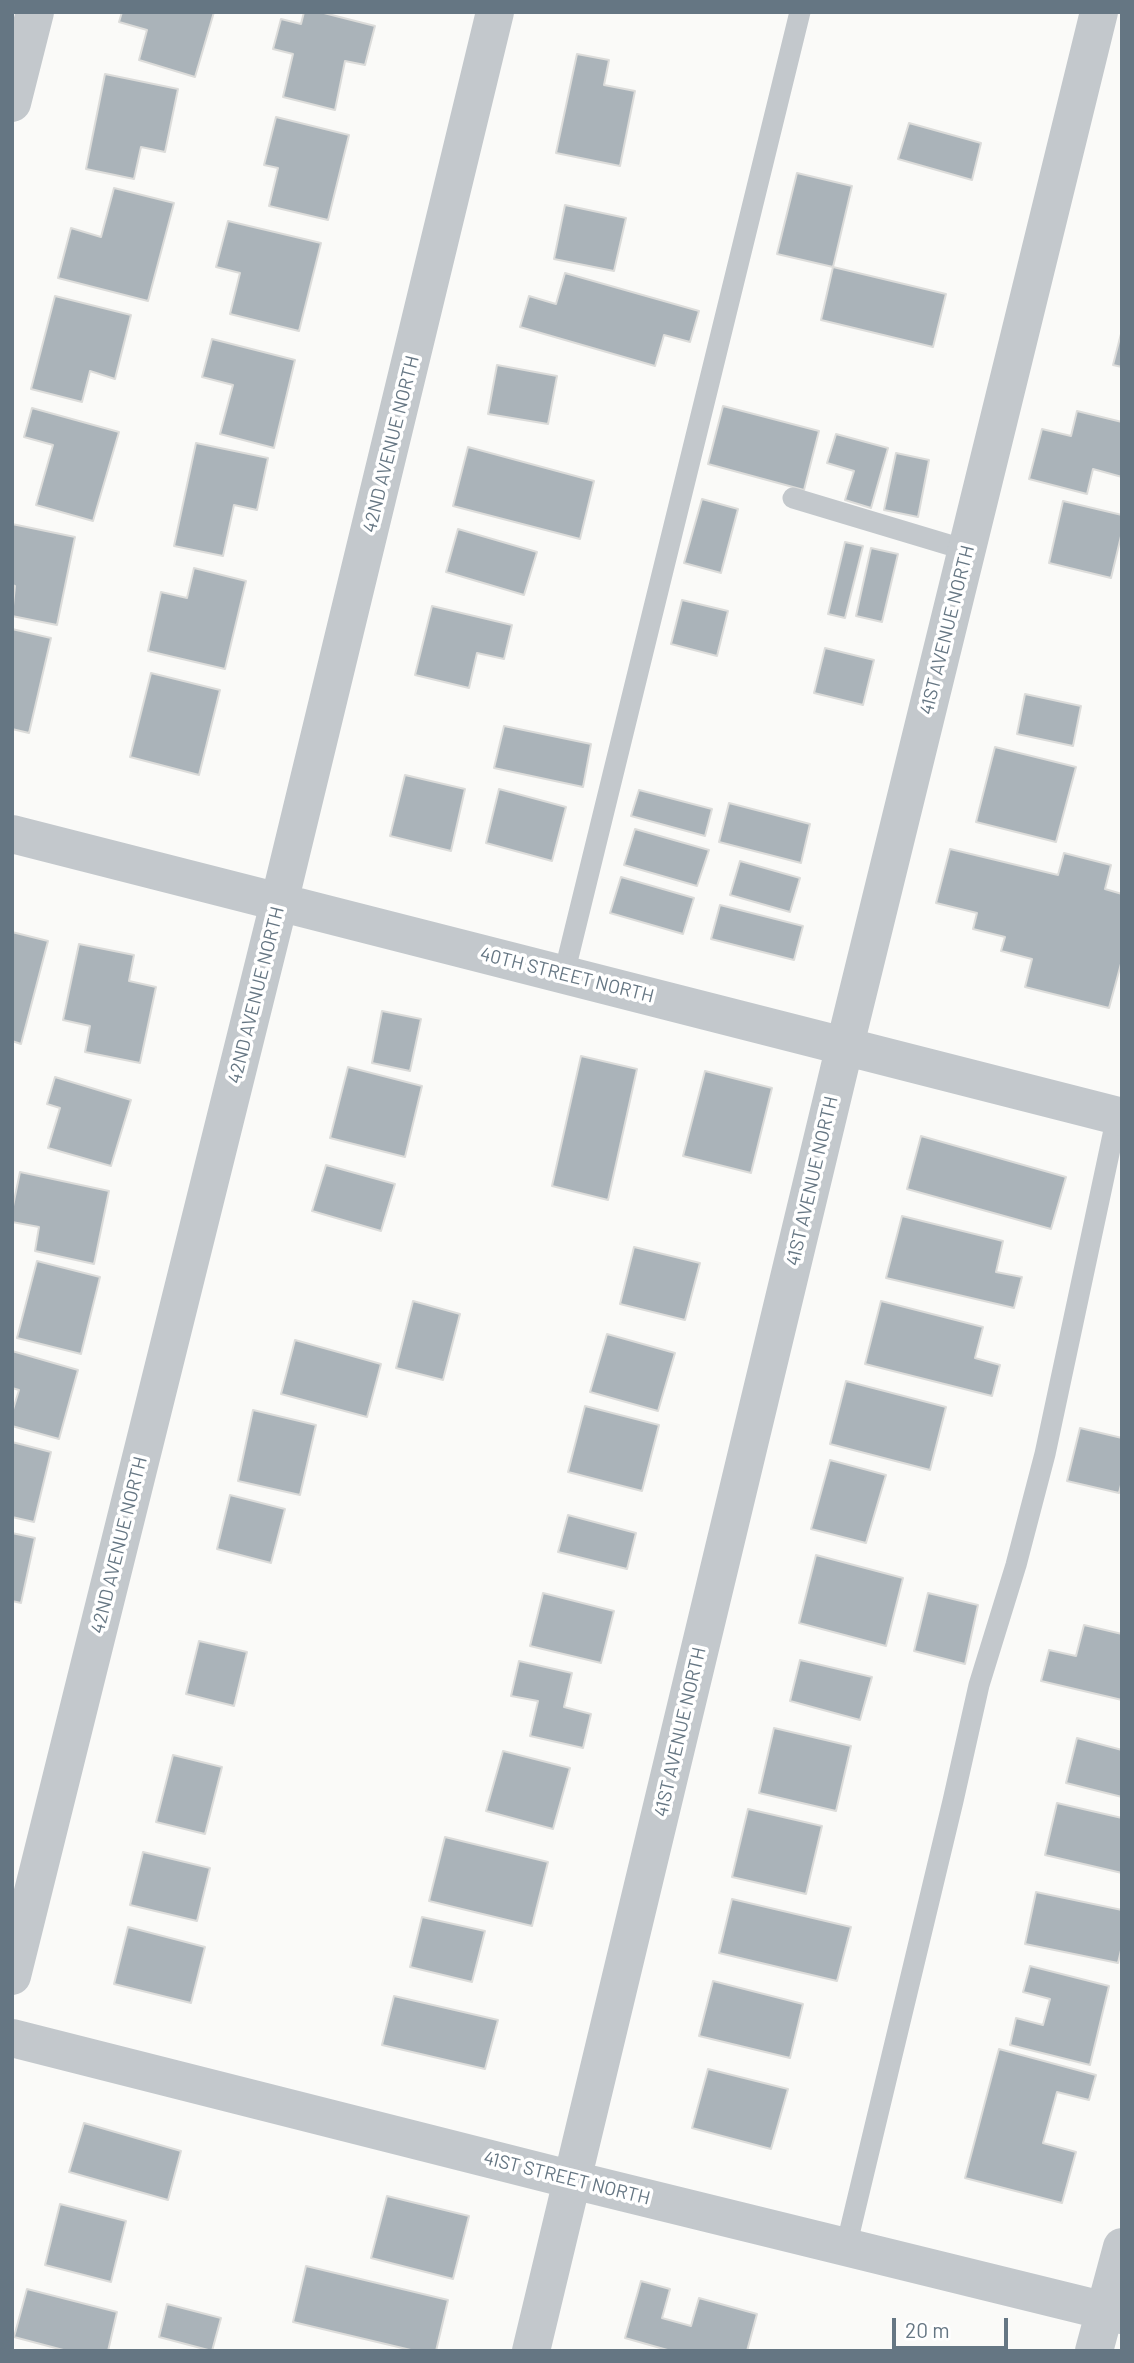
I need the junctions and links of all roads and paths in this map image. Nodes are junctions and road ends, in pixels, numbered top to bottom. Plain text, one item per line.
1 (35, 12) edge
2 (495, 12) edge
3 (800, 12) edge
4 (1099, 12) edge
5 (12, 103) edge
6 (793, 498) dead end
7 (966, 550) junction
8 (12, 834) edge
9 (279, 903) junction
10 (564, 974) junction
11 (845, 1045) junction
12 (1119, 1116) edge
13 (12, 1976) edge
14 (12, 2038) edge
15 (573, 2180) junction
16 (846, 2246) junction
17 (1122, 2247) edge
18 (1113, 2313) edge
19 (531, 2351) edge
20 (1094, 2351) edge

1 - 5 street
2 - 9 street, 42ND AVENUE NORTH
3 - 10 lane
4 - 7 street, 41ST AVENUE NORTH
6 - 7 lane
7 - 11 street, 41ST AVENUE NORTH
8 - 9 street, 40TH STREET NORTH
9 - 10 street, 40TH STREET NORTH
9 - 13 street, 42ND AVENUE NORTH
10 - 11 street, 40TH STREET NORTH
11 - 12 street, 40TH STREET NORTH
11 - 15 street, 41ST AVENUE NORTH
12 - 16 lane
14 - 15 street, 41ST STREET NORTH
15 - 16 street, 41ST STREET NORTH
15 - 19 street, 41ST AVENUE NORTH
16 - 18 street, 41ST STREET NORTH
17 - 18 street
18 - 20 street

